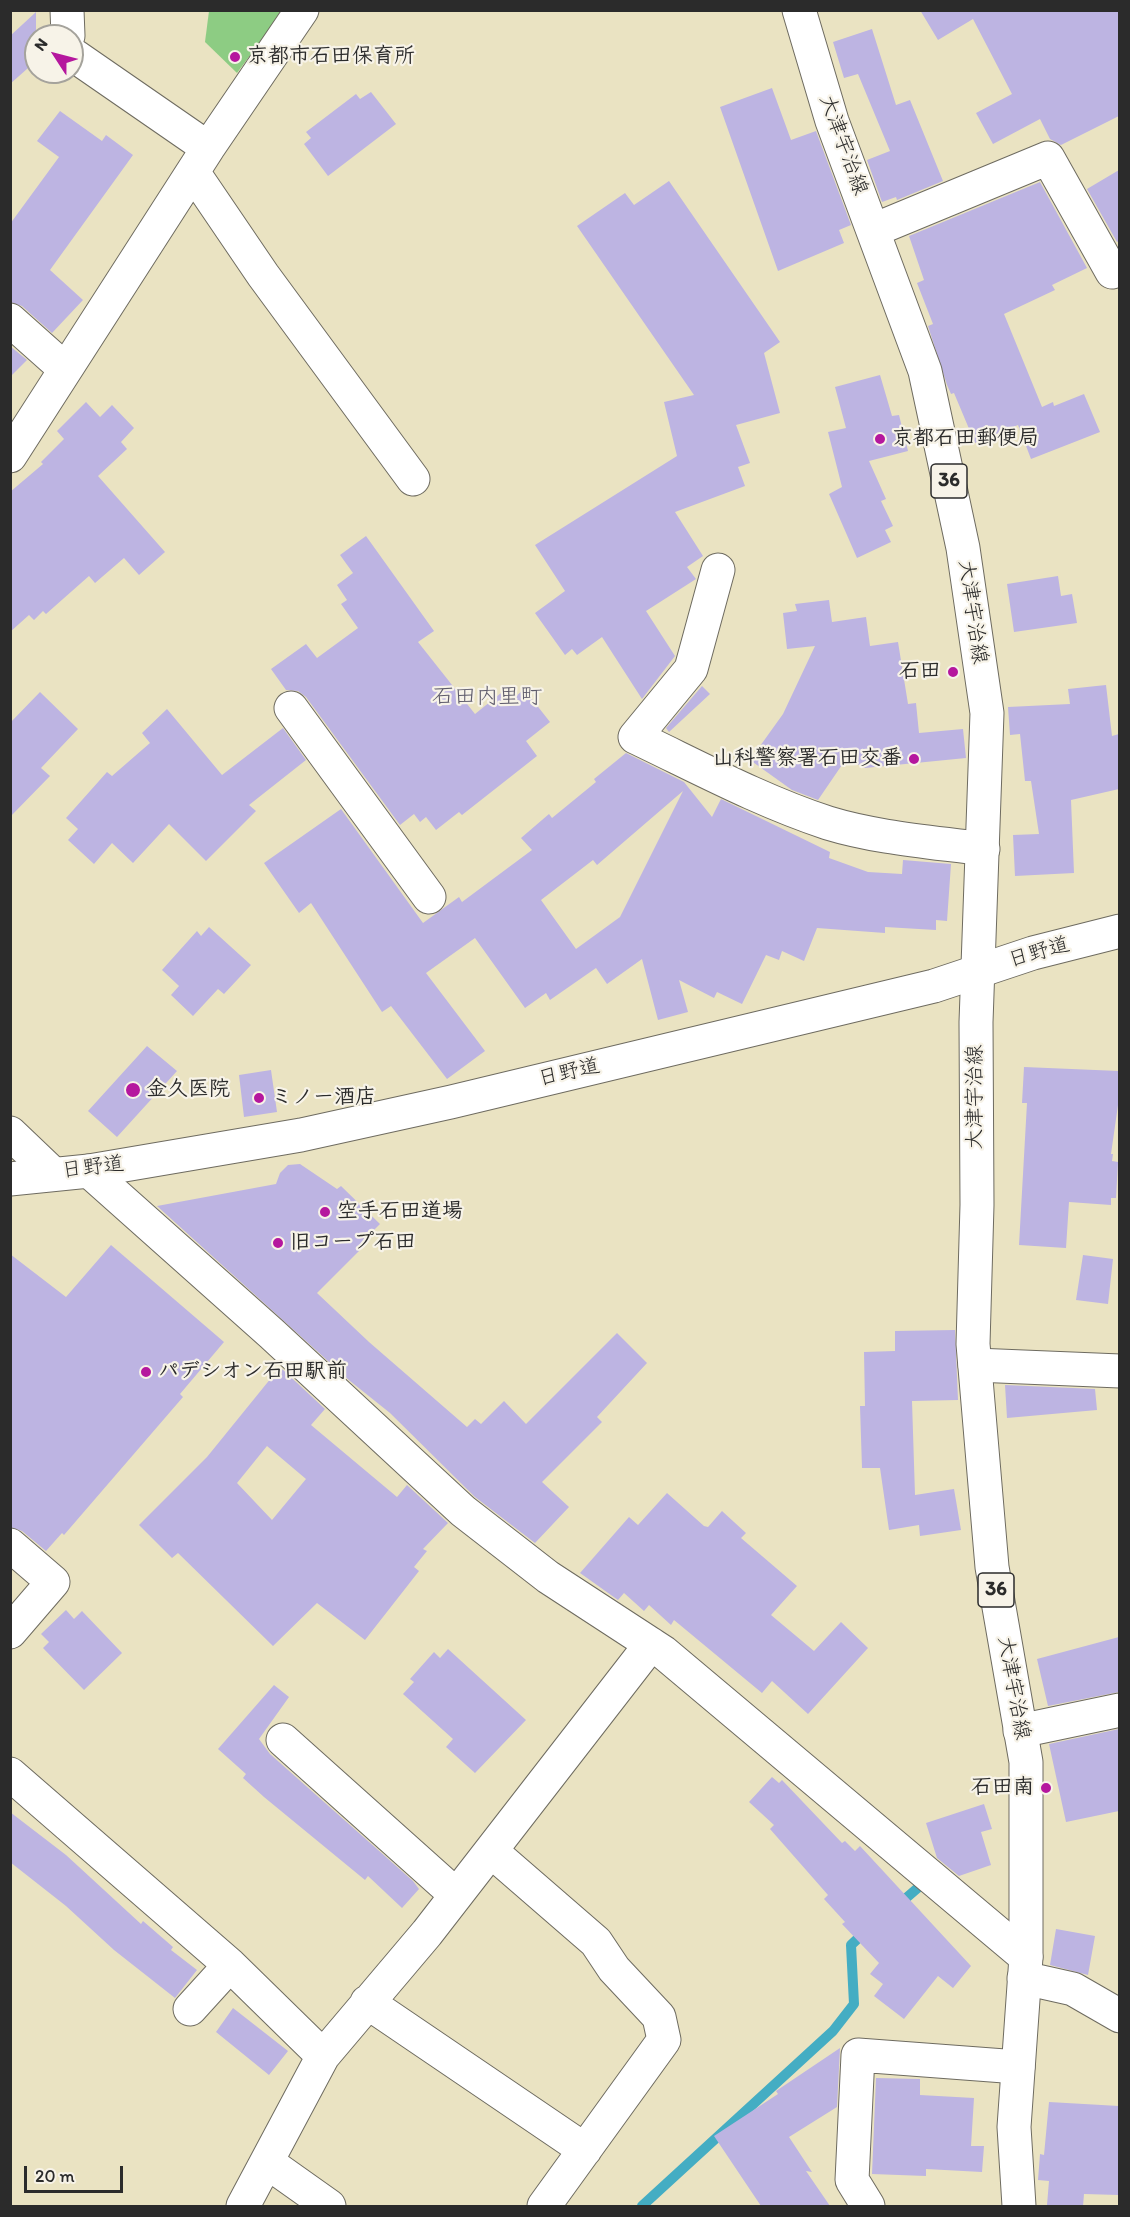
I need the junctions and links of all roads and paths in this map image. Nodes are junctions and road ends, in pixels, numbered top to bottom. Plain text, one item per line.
1 (302, 10) edge
2 (799, 10) edge
3 (84, 64) edge
4 (201, 160) junction
5 (874, 230) junction
6 (1119, 267) edge
7 (10, 320) edge
8 (65, 369) junction
9 (10, 456) edge
10 (413, 479) dead end
11 (718, 570) dead end
12 (291, 708) dead end
13 (983, 849) junction
14 (429, 897) dead end
15 (1119, 931) edge
16 (977, 972) junction
17 (10, 1132) edge
18 (89, 1171) junction
19 (53, 1174) junction
20 (10, 1179) edge
21 (975, 1365) junction
22 (1119, 1371) edge
23 (10, 1545) edge
24 (10, 1632) edge
25 (651, 1644) junction
26 (1119, 1710) edge
27 (1020, 1731) junction
28 (283, 1740) dead end
29 (10, 1773) edge
30 (491, 1851) junction
31 (455, 1894) junction
32 (230, 1965) junction
33 (1025, 1967) junction
34 (367, 2002) junction
35 (190, 2009) dead end
36 (1119, 2016) edge
37 (323, 2056) junction
38 (1018, 2067) junction
39 (585, 2150) junction
40 (267, 2163) junction
41 (243, 2206) edge
42 (329, 2206) edge
43 (544, 2206) edge
44 (868, 2206) edge
45 (1019, 2206) edge

1 - 4 street
2 - 5 street, 大津宇治線 / 36
3 - 4 street
4 - 8 street
4 - 10 street
5 - 6 street
5 - 13 street, 大津宇治線 / 36
7 - 8 street
8 - 9 street
11 - 13 street
12 - 14 street
13 - 16 street, 大津宇治線 / 36
15 - 16 street, 日野道
16 - 18 street, 日野道
16 - 21 street, 大津宇治線 / 36
17 - 19 street
18 - 19 street, 日野道
18 - 25 street
19 - 20 street, 日野道
21 - 22 street
21 - 27 street, 大津宇治線 / 36
23 - 24 street
25 - 30 street
25 - 33 street
26 - 27 street
27 - 33 street, 大津宇治線 / 36
28 - 31 street
29 - 32 street
30 - 31 street
30 - 39 street
31 - 34 street
32 - 35 street
32 - 37 street
33 - 36 street
33 - 38 street, 大津宇治線 / 36
34 - 37 street
34 - 39 street
37 - 40 street
38 - 44 street
38 - 45 street, 大津宇治線 / 36
39 - 43 street
40 - 41 street
40 - 42 street

